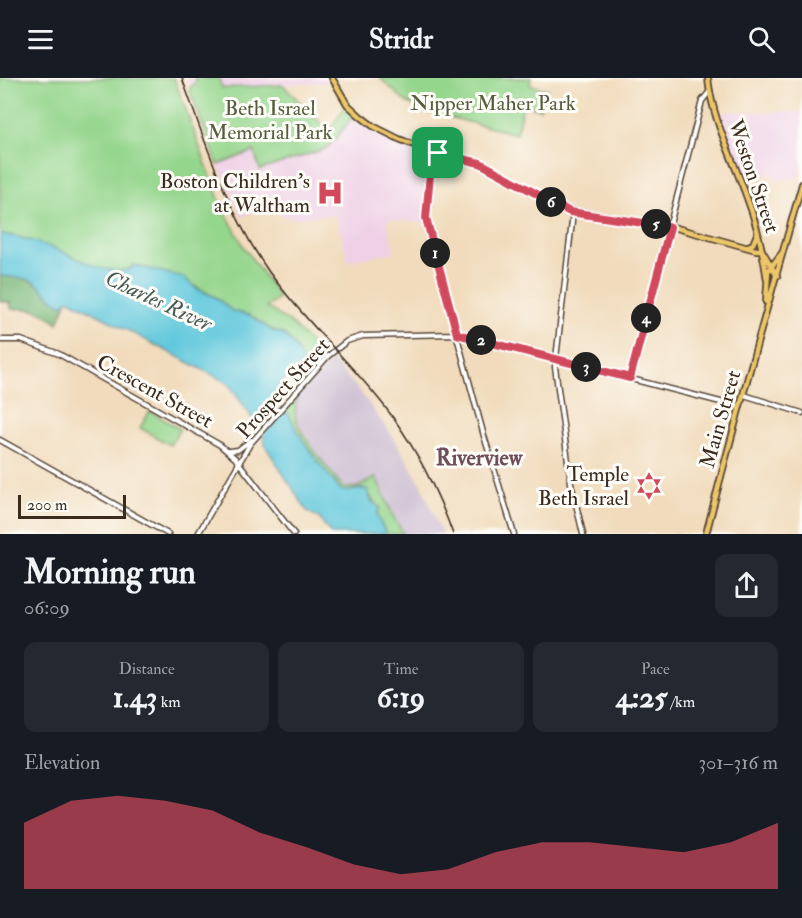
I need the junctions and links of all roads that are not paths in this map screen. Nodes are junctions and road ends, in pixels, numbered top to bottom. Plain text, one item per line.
1 (332, 78) edge
2 (708, 78) edge
3 (710, 91) junction
4 (432, 152) junction
5 (802, 184) edge
6 (573, 213) junction
7 (670, 227) junction
8 (757, 231) junction
9 (744, 247) junction
10 (762, 250) junction
11 (783, 250) junction
12 (780, 266) junction
13 (770, 267) junction
14 (777, 276) junction
15 (765, 312) junction
16 (457, 334) junction
17 (0, 340) edge
18 (555, 359) junction
19 (630, 378) junction
20 (744, 395) junction
21 (740, 407) junction
22 (802, 413) edge
23 (256, 436) junction
24 (0, 440) edge
25 (227, 450) junction
26 (238, 463) junction
27 (168, 534) edge
28 (198, 534) edge
29 (294, 534) edge
30 (514, 534) edge
31 (584, 534) edge
32 (706, 534) edge

1 - 4 main road
2 - 3 main road, Weston Street
3 - 7 street
3 - 8 main road, Weston Street
4 - 6 main road
4 - 16 street
5 - 11 main road, Main Street
6 - 7 main road
6 - 18 street
7 - 9 main road
7 - 19 street
8 - 9 main road
8 - 10 main road, Weston Street
9 - 10 main road
10 - 13 main road, Weston Street
11 - 12 main road, Main Street
11 - 13 main road, Main Street
12 - 13 main road
12 - 14 main road, Main Street
13 - 14 main road, Weston Street
13 - 15 main road, Main Street
14 - 15 main road, Main Street
15 - 20 main road, Main Street
16 - 18 street, Prospect Street
16 - 23 street, Prospect Street
16 - 30 street
17 - 25 street, Crescent Street
18 - 19 street, Prospect Street
18 - 31 street
19 - 21 street, Prospect Street
20 - 21 main road, Main Street
20 - 22 street
21 - 32 main road, Main Street
23 - 25 street
23 - 26 street, Prospect Street
24 - 27 street
25 - 26 street, Crescent Street
26 - 28 street, Prospect Street
26 - 29 street, Crescent Street

